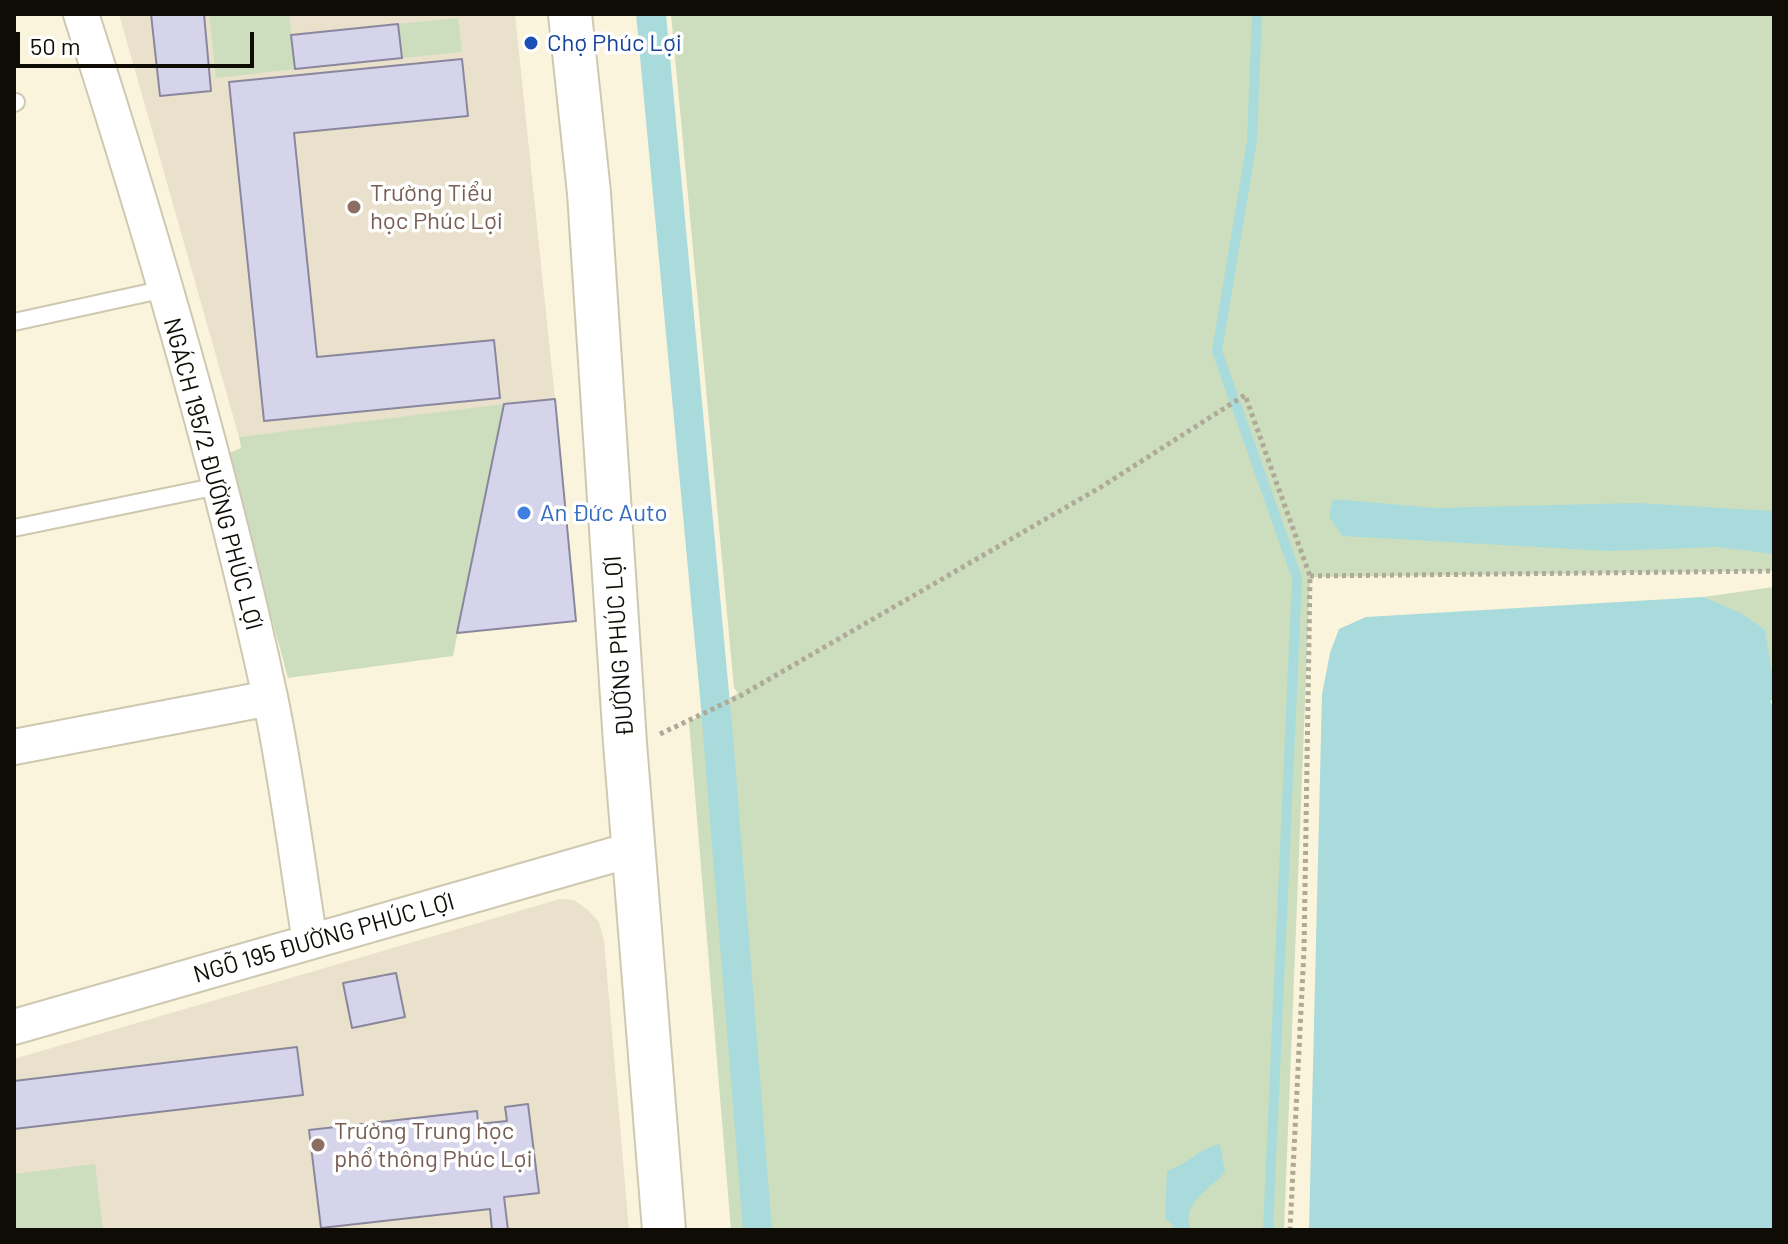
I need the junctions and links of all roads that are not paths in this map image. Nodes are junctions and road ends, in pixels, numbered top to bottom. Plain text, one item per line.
1 (81, 14) edge
2 (570, 14) edge
3 (165, 289) junction
4 (14, 322) edge
5 (218, 486) junction
6 (14, 528) edge
7 (270, 698) junction
8 (14, 747) edge
9 (634, 849) junction
10 (310, 942) junction
11 (14, 1027) edge
12 (664, 1230) edge

1 - 3 street, NGÁCH 195/2 ĐƯỜNG PHÚC LỢI
2 - 9 street, ĐƯỜNG PHÚC LỢI
3 - 4 lane
3 - 5 street, NGÁCH 195/2 ĐƯỜNG PHÚC LỢI
5 - 6 lane
5 - 7 street, NGÁCH 195/2 ĐƯỜNG PHÚC LỢI
7 - 8 street
7 - 10 street, NGÁCH 195/2 ĐƯỜNG PHÚC LỢI
9 - 10 street, NGÕ 195 ĐƯỜNG PHÚC LỢI
9 - 12 street, ĐƯỜNG PHÚC LỢI
10 - 11 street, NGÕ 195 ĐƯỜNG PHÚC LỢI

